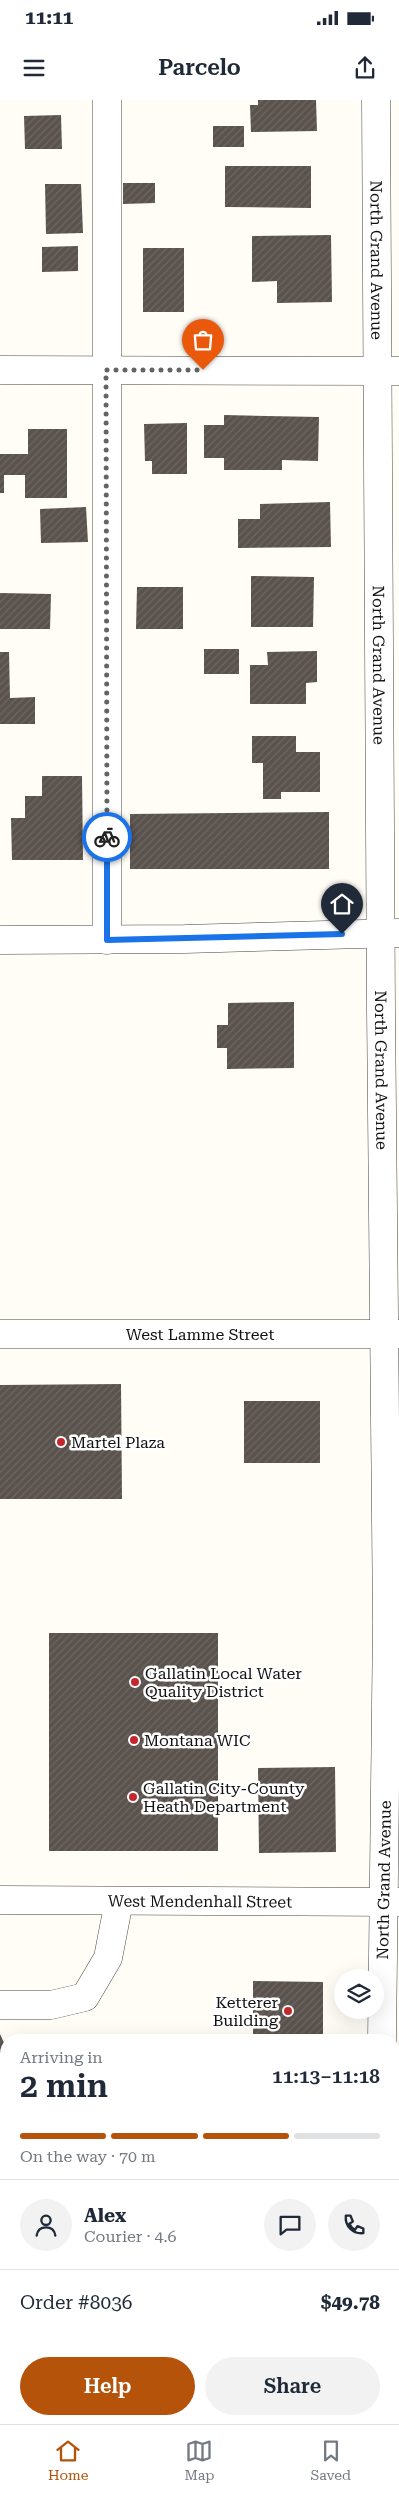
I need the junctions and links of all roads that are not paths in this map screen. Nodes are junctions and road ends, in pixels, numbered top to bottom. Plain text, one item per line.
1 (107, 100) edge
2 (376, 100) edge
3 (0, 370) edge
4 (106, 370) junction
5 (388, 371) edge
6 (390, 933) edge
7 (0, 940) edge
8 (107, 940) junction
9 (0, 1334) edge
10 (392, 1334) edge
11 (393, 1622) edge
12 (0, 1900) edge
13 (119, 1901) junction
14 (391, 1902) edge
15 (0, 2005) edge
16 (382, 2034) edge

1 - 4 street
2 - 5 street, North Grand Avenue
3 - 4 street
4 - 5 street
4 - 8 street
5 - 6 street, North Grand Avenue
6 - 8 street
6 - 10 street, North Grand Avenue
7 - 8 street
9 - 10 street, West Lamme Street
10 - 11 street, North Grand Avenue
11 - 14 street, North Grand Avenue
12 - 13 street, West Mendenhall Street
13 - 14 street, West Mendenhall Street
13 - 15 street
14 - 16 street, North Grand Avenue

